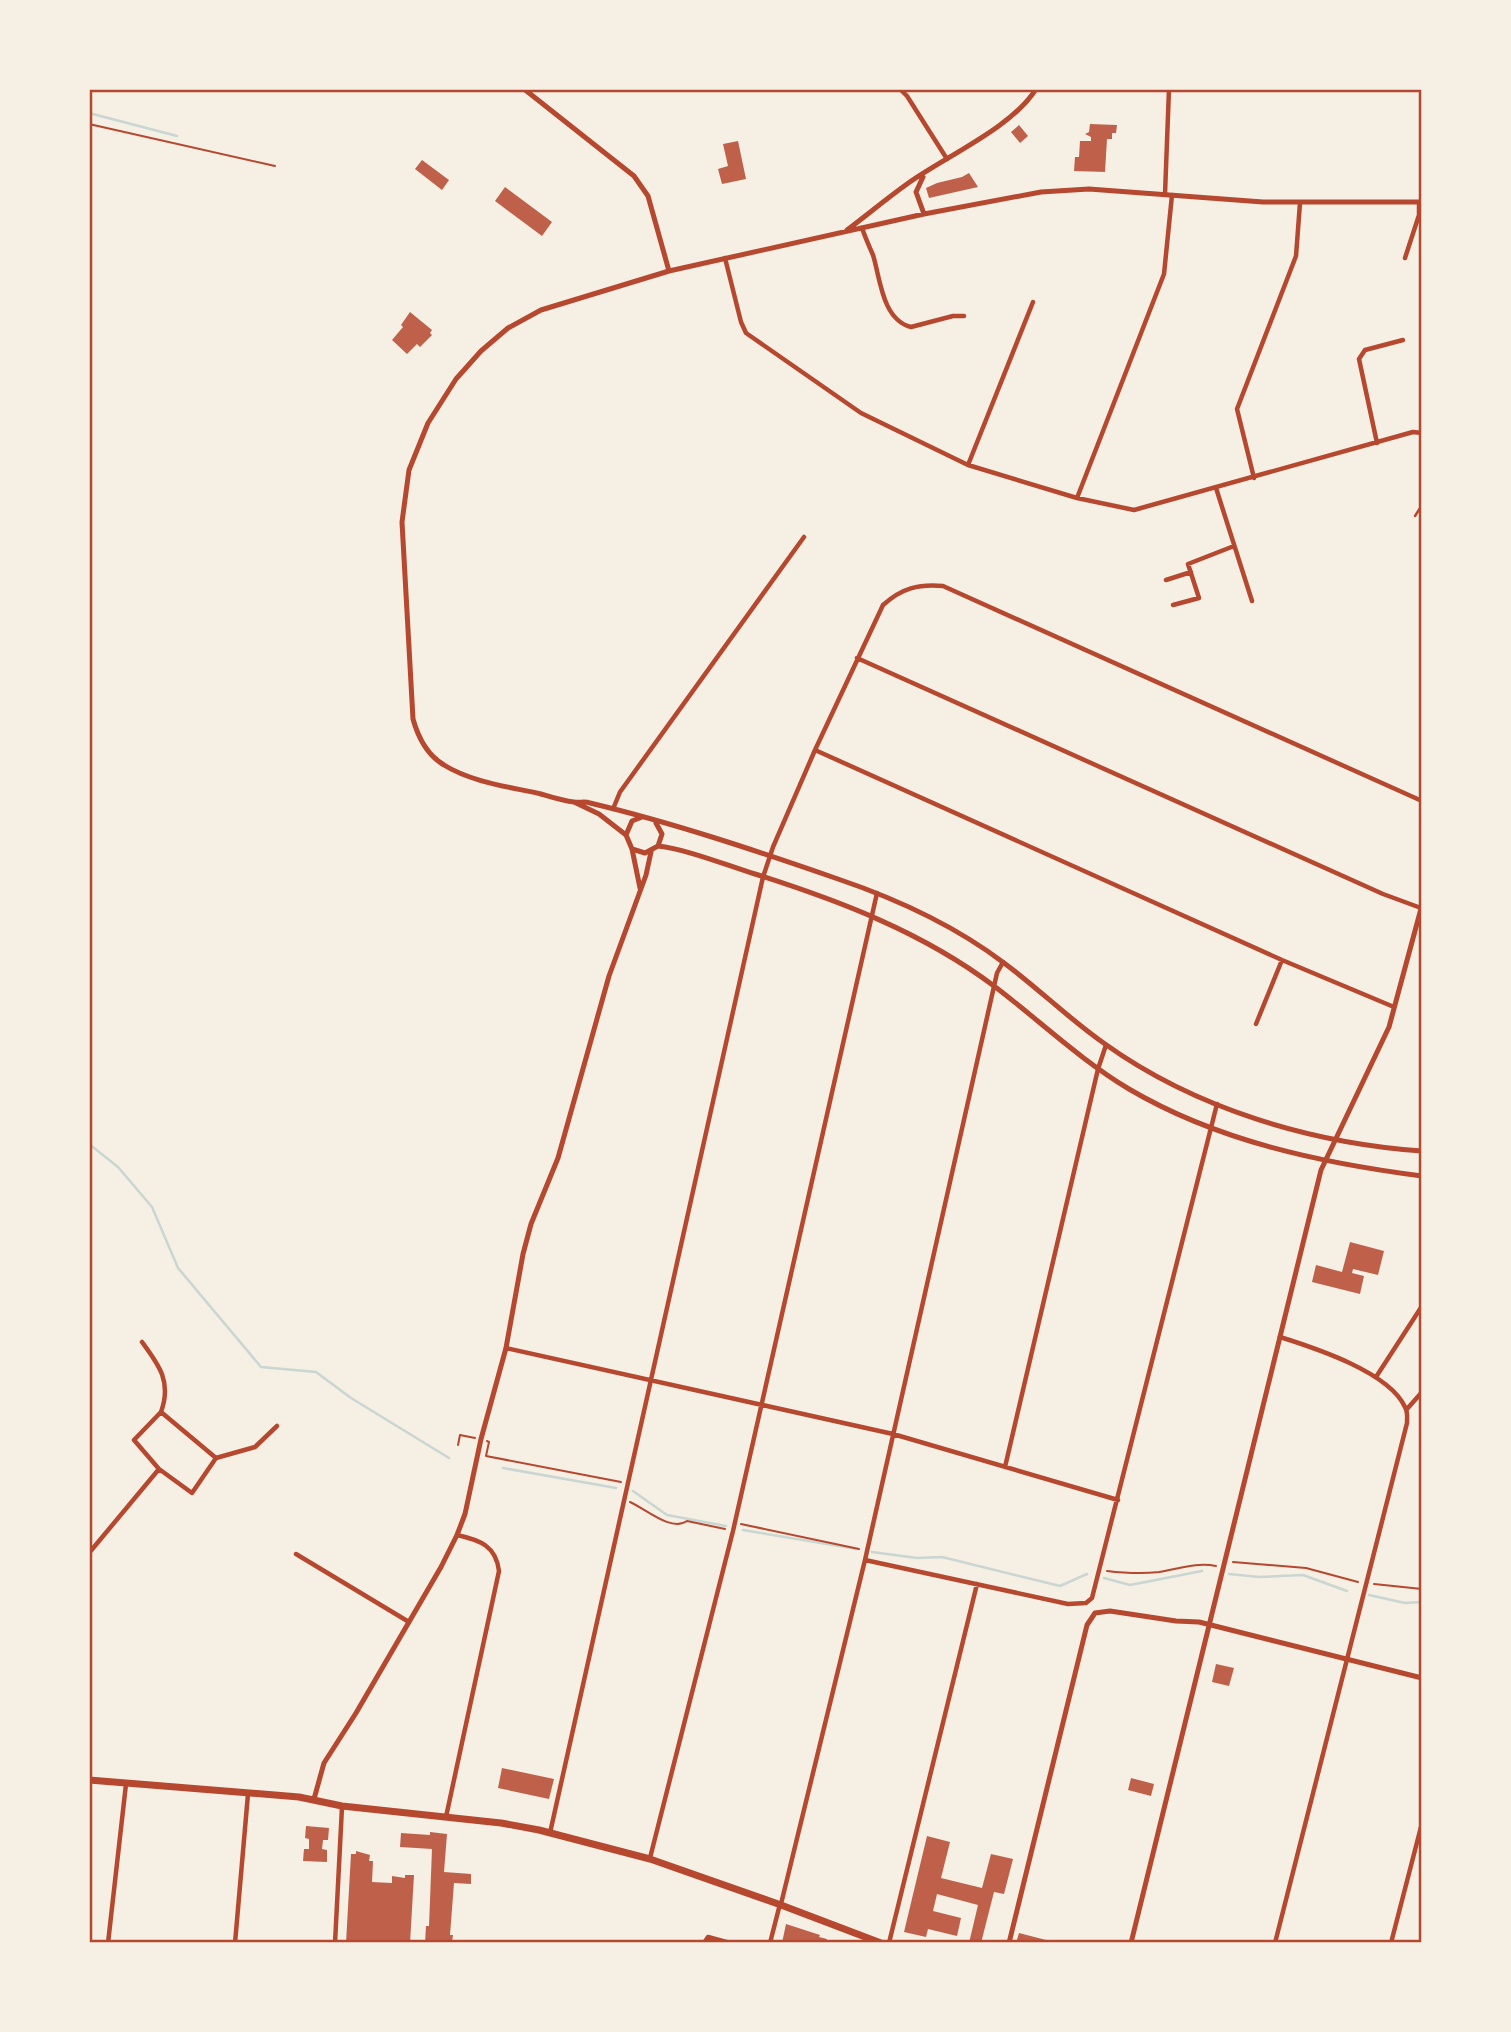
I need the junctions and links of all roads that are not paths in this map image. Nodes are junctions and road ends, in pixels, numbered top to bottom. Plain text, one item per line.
1 (524, 89) edge
2 (900, 89) edge
3 (907, 89) edge
4 (1036, 89) edge
5 (1169, 89) edge
6 (907, 96) junction
7 (947, 159) junction
8 (925, 174) junction
9 (901, 188) junction
10 (916, 192) junction
11 (1168, 195) junction
12 (1420, 202) edge
13 (1300, 203) junction
14 (879, 206) junction
15 (924, 215) junction
16 (885, 223) junction
17 (862, 228) junction
18 (845, 232) junction
19 (725, 258) junction
20 (1405, 258) dead end
21 (669, 271) junction
22 (1033, 302) dead end
23 (964, 316) dead end
24 (1403, 340) dead end
25 (1422, 433) edge
26 (1377, 443) junction
27 (968, 466) junction
28 (1254, 478) junction
29 (1216, 488) junction
30 (1077, 498) junction
31 (1422, 505) edge
32 (1415, 516) dead end
33 (804, 537) dead end
34 (1234, 546) junction
35 (1191, 572) junction
36 (1166, 580) dead end
37 (1252, 601) dead end
38 (1172, 604) dead end
39 (857, 658) junction
40 (815, 750) junction
41 (1422, 801) edge
42 (574, 802) junction
43 (613, 809) junction
44 (643, 817) junction
45 (654, 820) junction
46 (626, 835) junction
47 (658, 846) junction
48 (632, 849) junction
49 (651, 852) junction
50 (769, 856) junction
51 (762, 877) junction
52 (640, 888) junction
53 (877, 892) junction
54 (1421, 907) edge
55 (872, 915) junction
56 (1282, 960) junction
57 (1003, 962) junction
58 (994, 986) junction
59 (1394, 1007) junction
60 (1256, 1024) dead end
61 (1106, 1045) junction
62 (1098, 1069) junction
63 (1217, 1104) junction
64 (1212, 1128) junction
65 (1334, 1140) junction
66 (1422, 1151) edge
67 (1325, 1160) junction
68 (1422, 1175) edge
69 (1422, 1306) edge
70 (1279, 1337) junction
71 (142, 1342) dead end
72 (506, 1348) junction
73 (1376, 1377) junction
74 (650, 1380) junction
75 (1422, 1392) edge
76 (761, 1404) junction
77 (1407, 1409) junction
78 (161, 1412) junction
79 (277, 1426) dead end
80 (893, 1434) junction
81 (216, 1458) junction
82 (1005, 1467) junction
83 (159, 1469) junction
84 (1118, 1500) junction
85 (457, 1535) junction
86 (89, 1553) edge
87 (296, 1554) dead end
88 (865, 1560) junction
89 (977, 1584) junction
90 (409, 1622) junction
91 (1208, 1626) junction
92 (1346, 1660) junction
93 (1422, 1678) edge
94 (89, 1780) edge
95 (126, 1783) junction
96 (248, 1793) junction
97 (314, 1799) junction
98 (342, 1806) junction
99 (446, 1817) junction
100 (1422, 1823) edge
101 (550, 1833) junction
102 (650, 1859) junction
103 (780, 1904) junction
104 (108, 1943) edge
105 (235, 1943) edge
106 (335, 1943) edge
107 (704, 1943) edge
108 (730, 1943) edge
109 (770, 1943) edge
110 (881, 1943) edge
111 (888, 1943) edge
112 (1009, 1943) edge
113 (1132, 1943) edge
114 (1275, 1943) edge
115 (1391, 1943) edge

1 - 21 street
2 - 6 street
3 - 6 street
4 - 7 street
5 - 11 street
6 - 7 street
7 - 8 street
8 - 9 street
8 - 10 street
9 - 10 street
9 - 14 street
10 - 15 street
11 - 13 street
11 - 15 street
11 - 30 street
12 - 13 street
12 - 20 street
13 - 28 street
14 - 16 street
14 - 18 street
15 - 16 street
16 - 17 street
17 - 18 street
17 - 23 street
18 - 19 street
19 - 21 street
19 - 27 street
21 - 42 street
22 - 27 street
24 - 26 street
25 - 26 street
26 - 28 street
27 - 30 street
28 - 29 street
29 - 30 street
29 - 34 street
31 - 32 lane
33 - 43 street
34 - 35 street
34 - 37 street
35 - 36 street
35 - 38 street
39 - 40 street
39 - 41 street
39 - 54 street
40 - 50 street
40 - 56 street
42 - 43 street
42 - 46 street
43 - 44 street
44 - 45 street
44 - 46 street
45 - 47 street
45 - 50 street
46 - 48 street
47 - 49 street
47 - 51 street
48 - 49 street
48 - 52 street
49 - 52 street
50 - 51 street
50 - 53 street
51 - 55 street
51 - 74 street
52 - 72 street
53 - 55 street
53 - 57 street
54 - 59 street
55 - 58 street
55 - 76 street
56 - 59 street
56 - 60 street
57 - 58 street
57 - 61 street
58 - 62 street
58 - 80 street
59 - 65 street
61 - 62 street
61 - 63 street
62 - 64 street
62 - 82 street
63 - 64 street
63 - 65 street
64 - 67 street
64 - 84 street
65 - 66 street
65 - 67 street
67 - 68 street
67 - 70 street
69 - 73 street
70 - 73 street
70 - 91 street
71 - 78 street
72 - 74 street
72 - 85 street
73 - 77 street
74 - 76 street
74 - 101 street
75 - 77 street
76 - 80 street
76 - 102 street
77 - 92 street
78 - 81 street
78 - 83 street
79 - 81 street
80 - 82 street
80 - 88 street
81 - 83 street
82 - 84 street
83 - 86 street
84 - 89 street
85 - 90 street
85 - 99 street
87 - 90 street
88 - 89 street
88 - 103 street
89 - 111 street
90 - 97 street
91 - 92 street
91 - 112 street
91 - 113 street
92 - 93 street
92 - 114 street
94 - 95 main road
95 - 96 main road
95 - 104 street
96 - 97 main road
96 - 105 street
97 - 98 main road
98 - 99 main road
98 - 106 street
99 - 101 main road
100 - 115 street
101 - 102 main road
102 - 103 main road
103 - 109 street
103 - 110 main road
107 - 108 street

